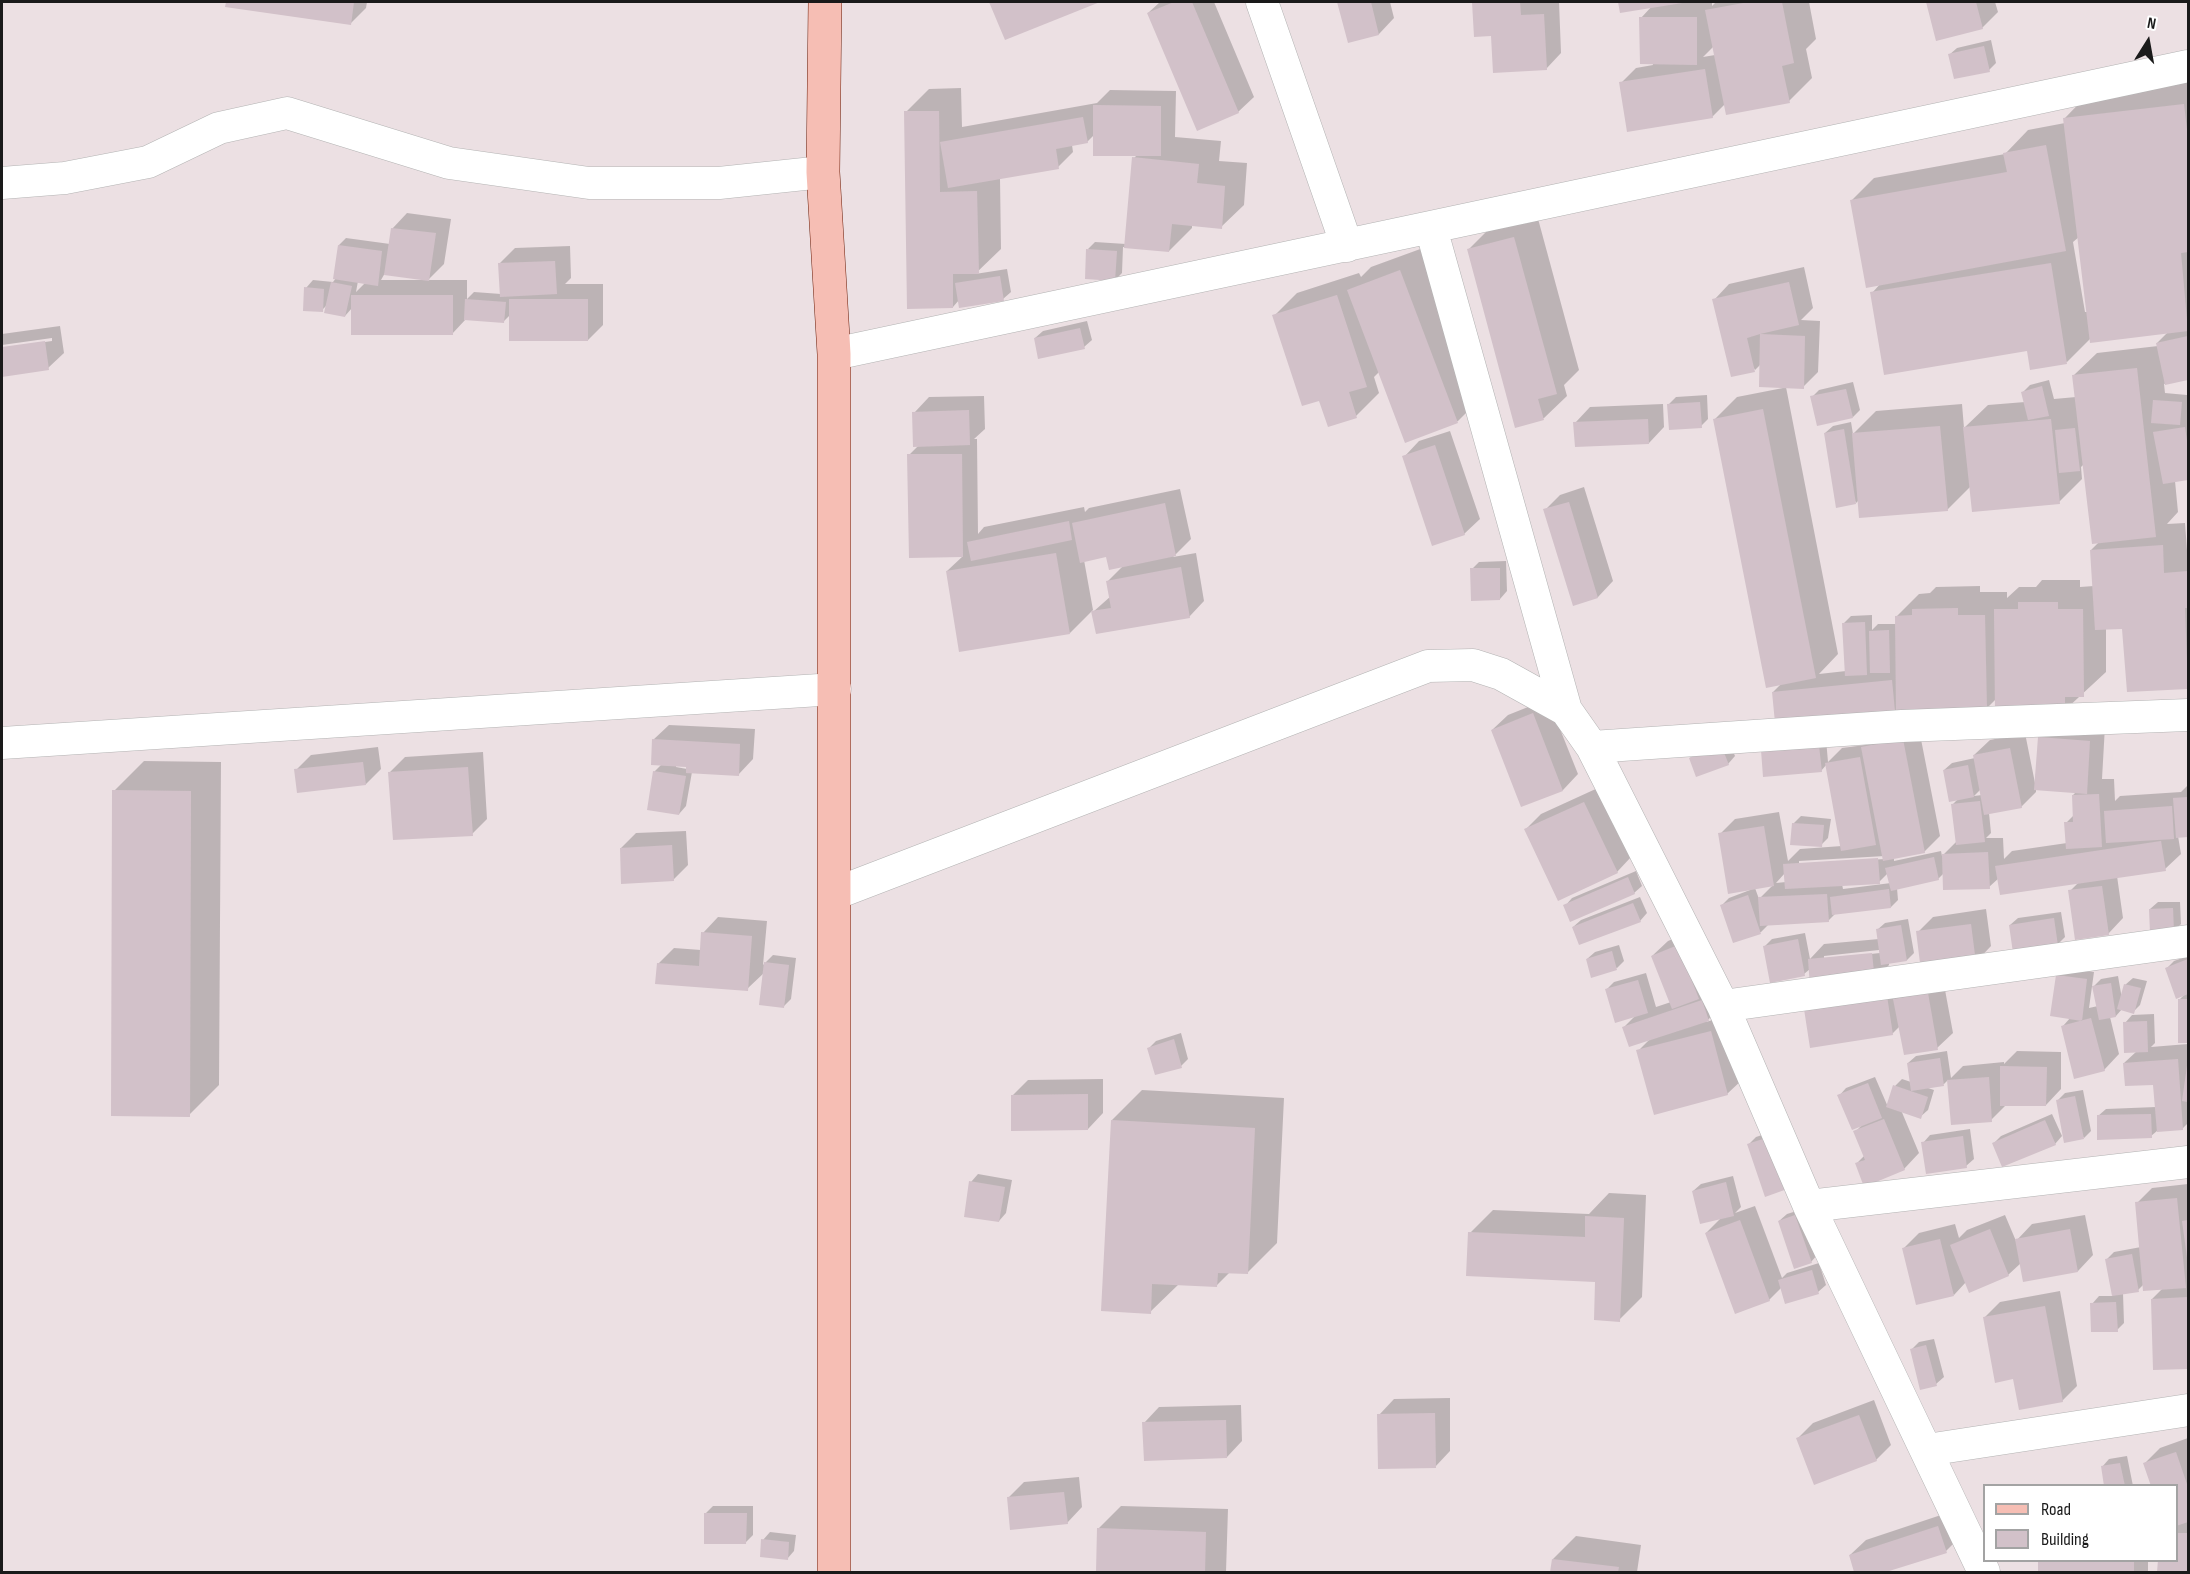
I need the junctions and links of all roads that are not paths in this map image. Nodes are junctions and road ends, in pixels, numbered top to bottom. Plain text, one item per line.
1 (825, 2) edge
2 (1262, 2) edge
3 (2188, 66) edge
4 (823, 172) junction
5 (2, 183) edge
6 (1431, 228) junction
7 (1347, 246) junction
8 (834, 354) junction
9 (1551, 656) junction
10 (1502, 674) junction
11 (835, 689) junction
12 (1566, 710) junction
13 (2188, 715) edge
14 (2, 743) edge
15 (1592, 747) junction
16 (834, 894) junction
17 (2188, 941) edge
18 (1723, 1006) junction
19 (2188, 1162) edge
20 (1809, 1206) junction
21 (2188, 1410) edge
22 (1927, 1450) junction
23 (834, 1572) edge
24 (1984, 1572) edge

1 - 4 street
2 - 7 street
3 - 6 street
4 - 5 street
4 - 8 street
6 - 7 street
6 - 9 street
7 - 8 street
8 - 11 street
9 - 10 street
9 - 12 street
10 - 12 street
10 - 16 street
11 - 14 street
11 - 16 street
12 - 15 street
13 - 15 street
15 - 18 street
16 - 23 street
17 - 18 street
18 - 20 street
19 - 20 street
20 - 22 street
21 - 22 street
22 - 24 street

